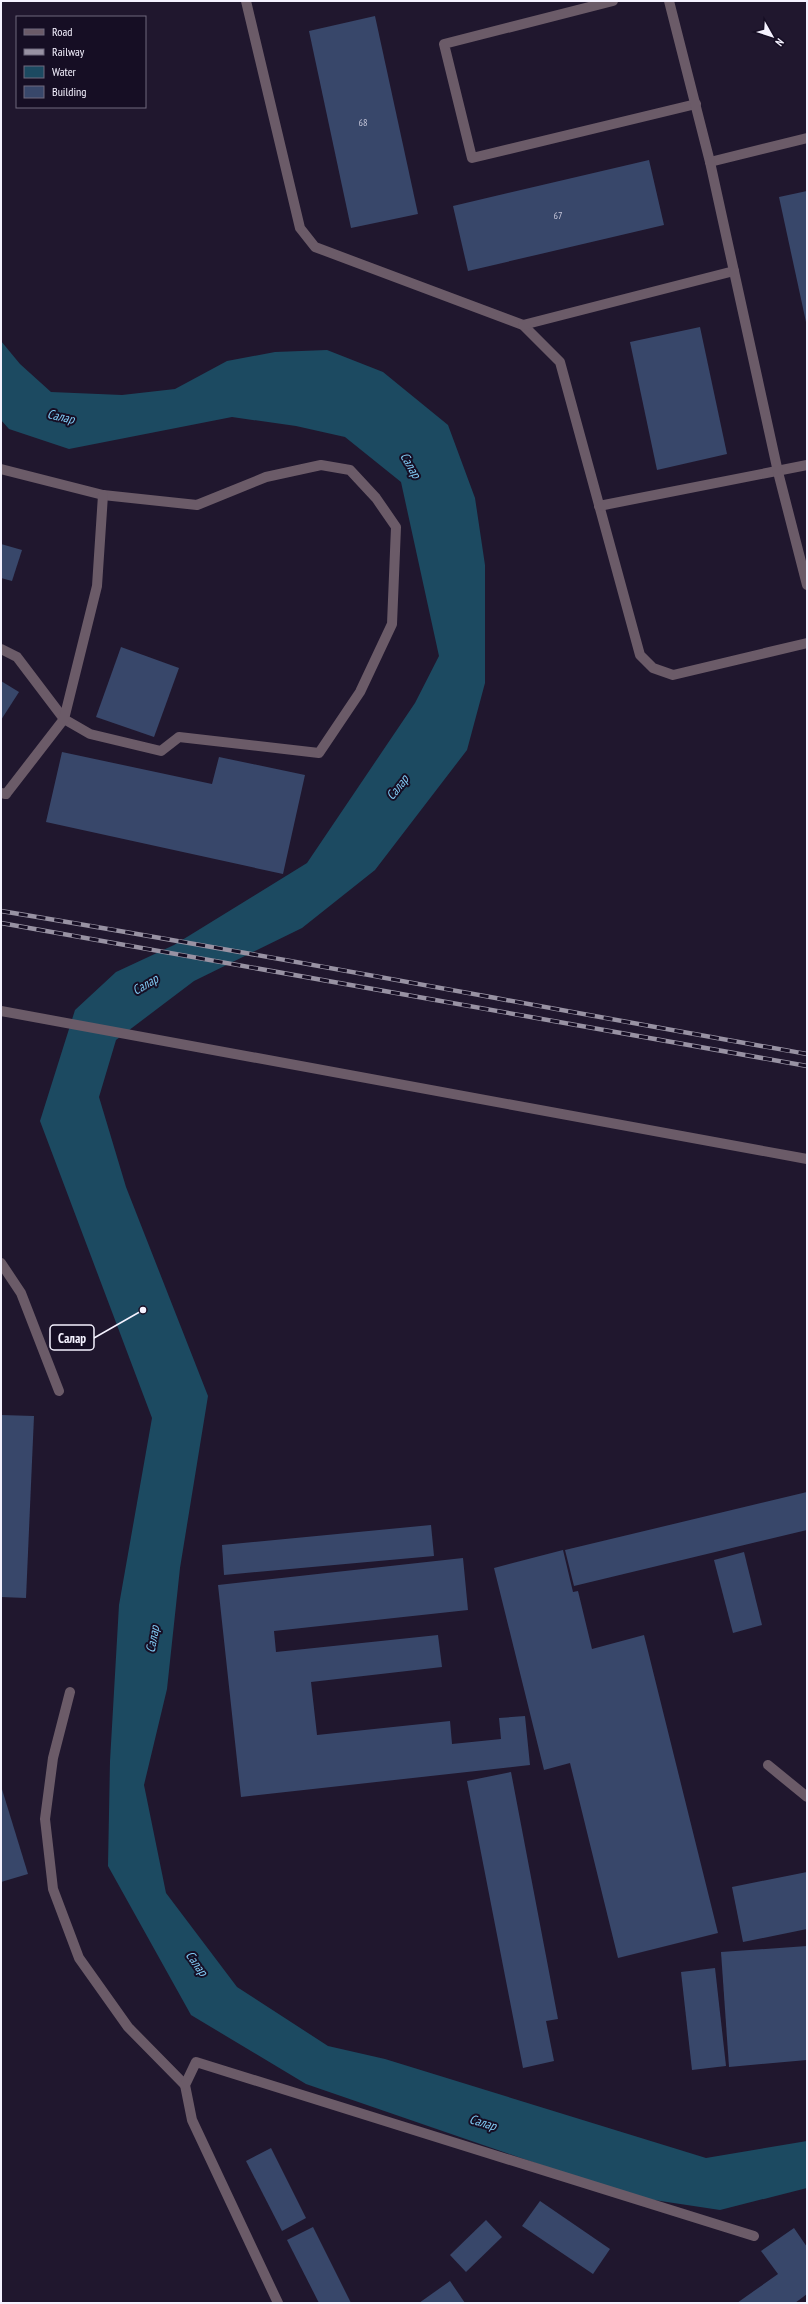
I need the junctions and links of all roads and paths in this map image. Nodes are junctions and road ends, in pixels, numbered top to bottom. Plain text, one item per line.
1 (246, 1) edge
2 (613, 1) edge
3 (669, 1) edge
4 (696, 104) junction
5 (807, 138) edge
6 (710, 162) junction
7 (734, 270) junction
8 (523, 325) junction
9 (807, 465) edge
10 (1, 470) edge
11 (778, 472) junction
12 (103, 495) junction
13 (599, 506) junction
14 (807, 585) edge
15 (807, 643) edge
16 (1, 649) edge
17 (64, 719) junction
18 (3, 794) edge
19 (1, 1011) edge
20 (807, 1159) edge
21 (1, 1263) edge
22 (58, 1391) dead end
23 (70, 1692) dead end
24 (768, 1765) dead end
25 (807, 1797) edge
26 (185, 2085) junction
27 (754, 2236) dead end
28 (278, 2303) edge

1 - 8 street
2 - 4 street
3 - 4 street
4 - 6 street
5 - 6 street
6 - 7 street
7 - 8 street
7 - 11 street
8 - 13 street
9 - 11 street
10 - 12 street
11 - 13 street
11 - 14 street
12 - 17 street
12 - 17 street
13 - 15 street
16 - 17 street
17 - 18 street
19 - 20 street
21 - 22 street
23 - 26 street
24 - 25 street
26 - 27 street
26 - 28 street

